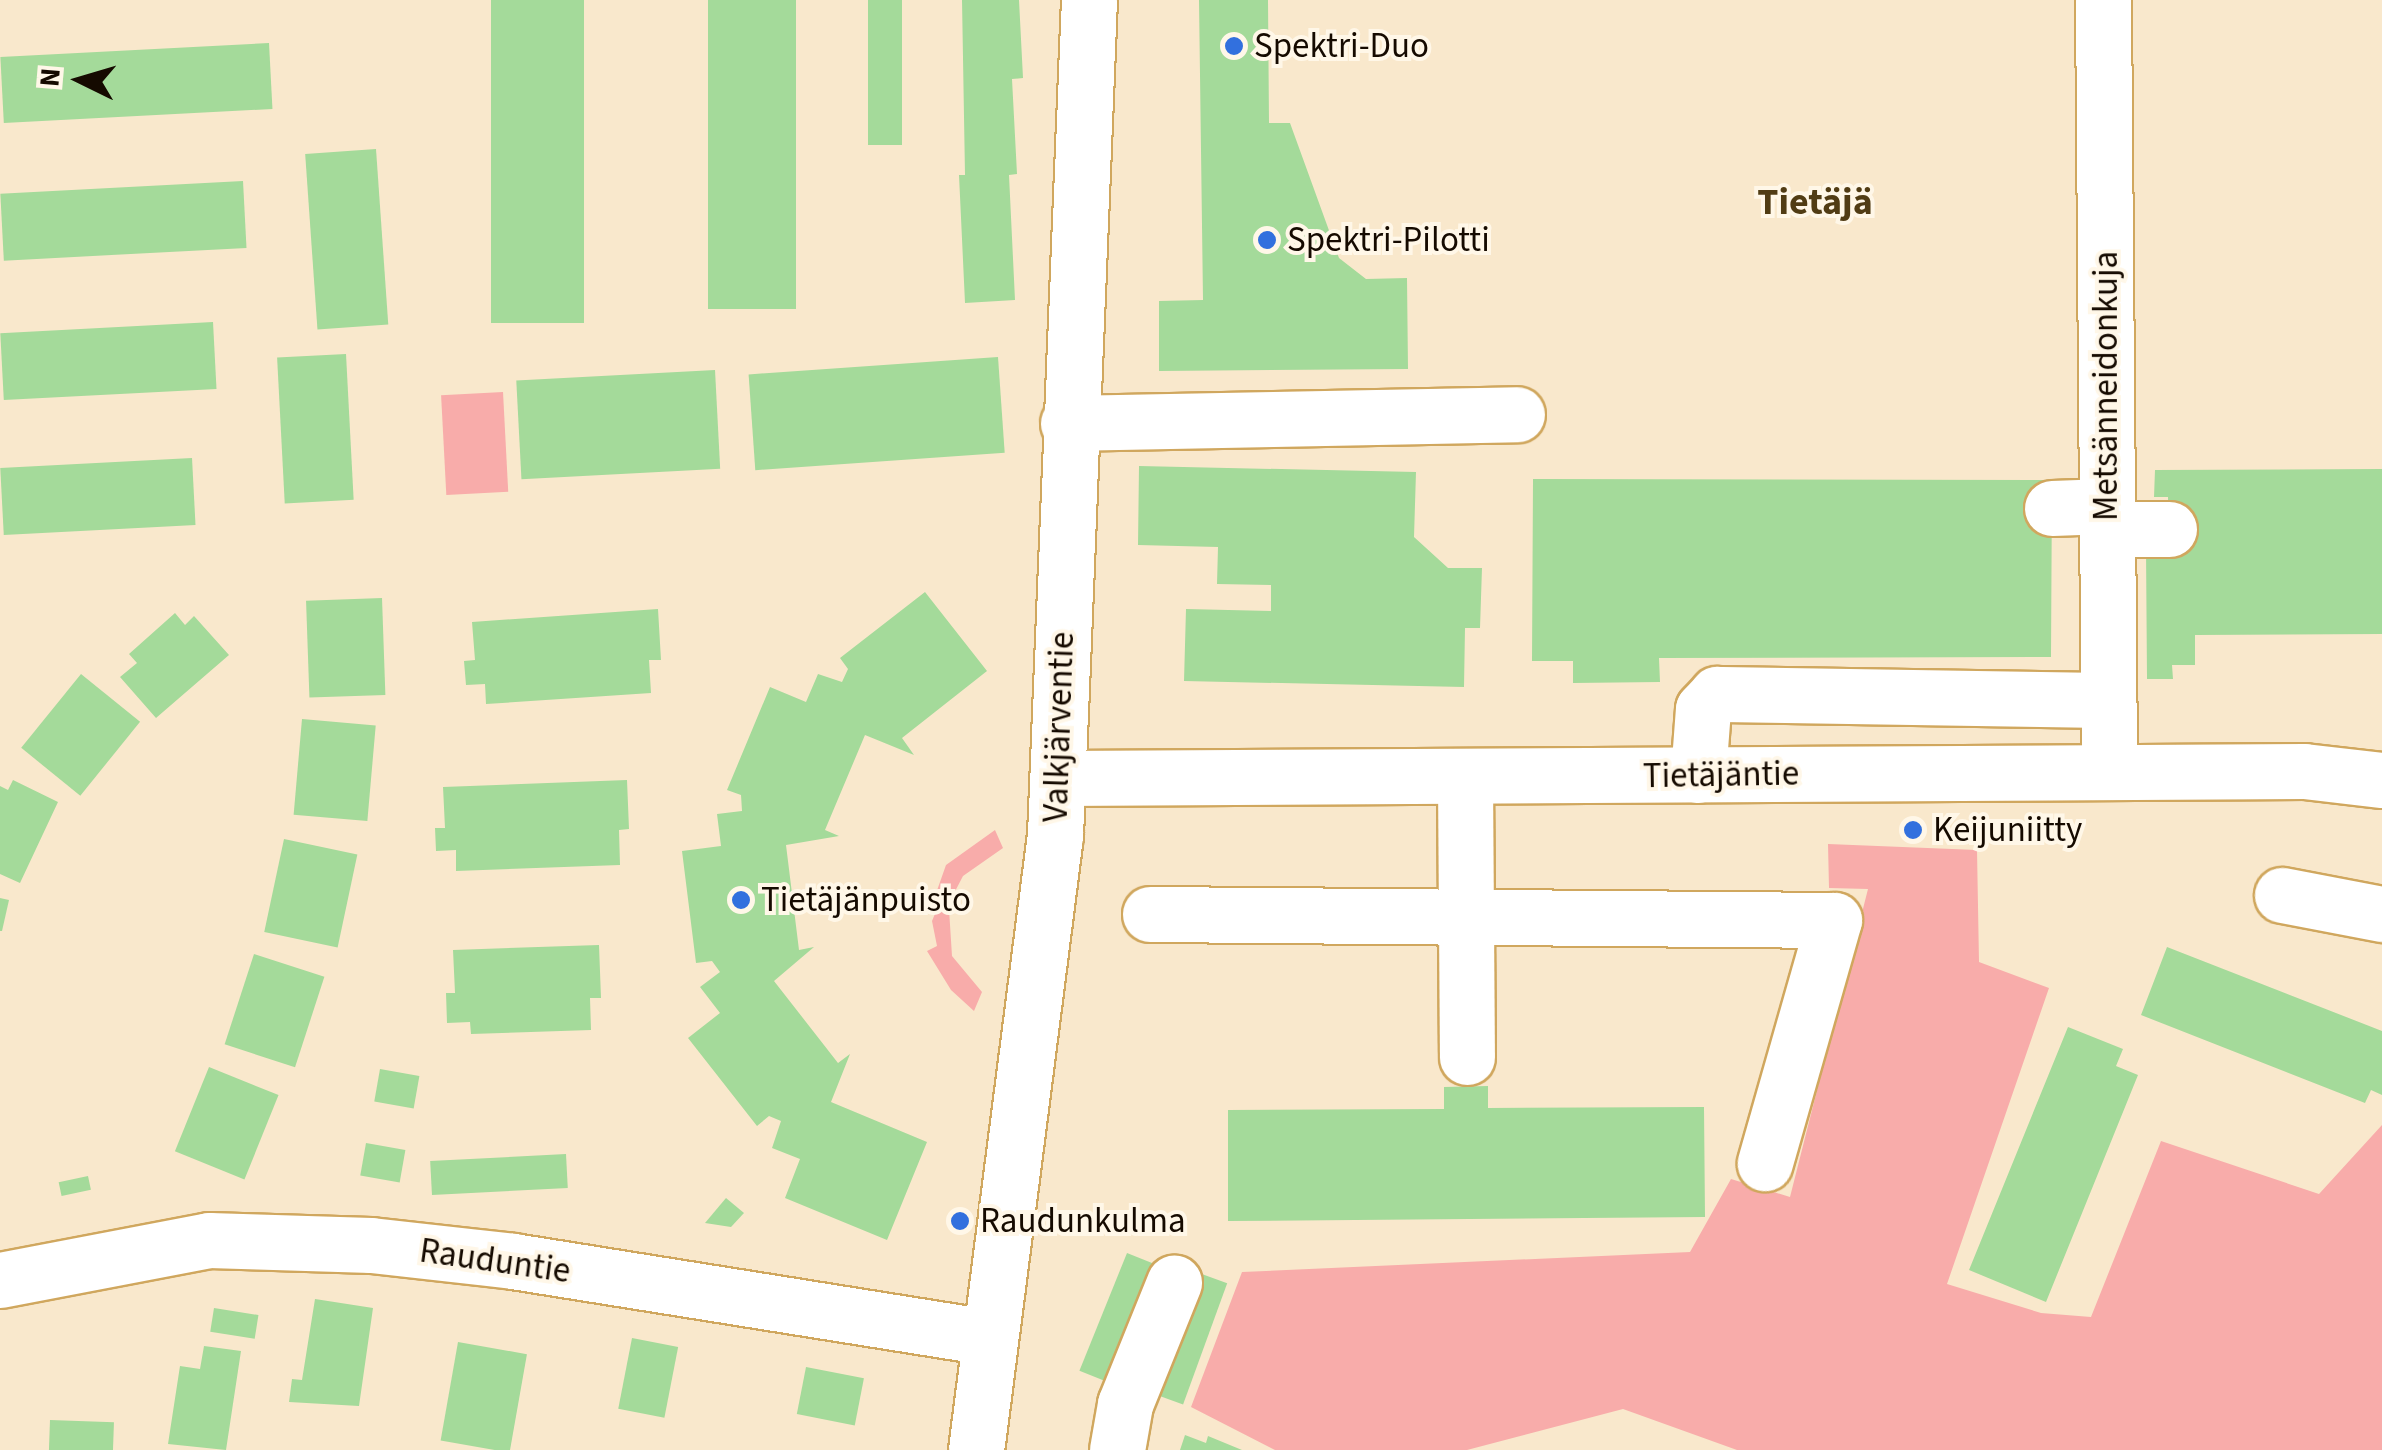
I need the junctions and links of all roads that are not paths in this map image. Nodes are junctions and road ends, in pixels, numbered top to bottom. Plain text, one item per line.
1 (1090, 0) edge
2 (2103, 0) edge
3 (1517, 414) dead end
4 (1068, 423) junction
5 (2052, 508) dead end
6 (2107, 518) junction
7 (2169, 529) dead end
8 (2108, 700) junction
9 (2109, 772) junction
10 (1698, 775) junction
11 (1060, 778) junction
12 (1465, 778) junction
13 (2382, 780) edge
14 (2282, 895) dead end
15 (1150, 914) dead end
16 (1466, 914) junction
17 (2382, 914) edge
18 (1467, 1057) dead end
19 (1766, 1163) dead end
20 (0, 1280) edge
21 (1174, 1282) dead end
22 (988, 1337) junction
23 (976, 1450) edge
24 (1117, 1450) edge

1 - 4 street, Valkjärventie
2 - 6 street, Metsänneidonkuja
3 - 4 street
4 - 11 street, Valkjärventie
5 - 6 street
6 - 7 street
6 - 8 street, Metsänneidonkuja
8 - 9 street, Metsänneidonkuja
8 - 10 street
9 - 10 street, Tietäjäntie
9 - 13 street, Tietäjäntie
10 - 12 street, Tietäjäntie
11 - 12 street, Tietäjäntie
11 - 22 street, Valkjärventie
12 - 16 street
14 - 17 street
15 - 16 street
16 - 18 street
16 - 19 street
20 - 22 street, Rauduntie
21 - 24 street
22 - 23 street, Valkjärventie

